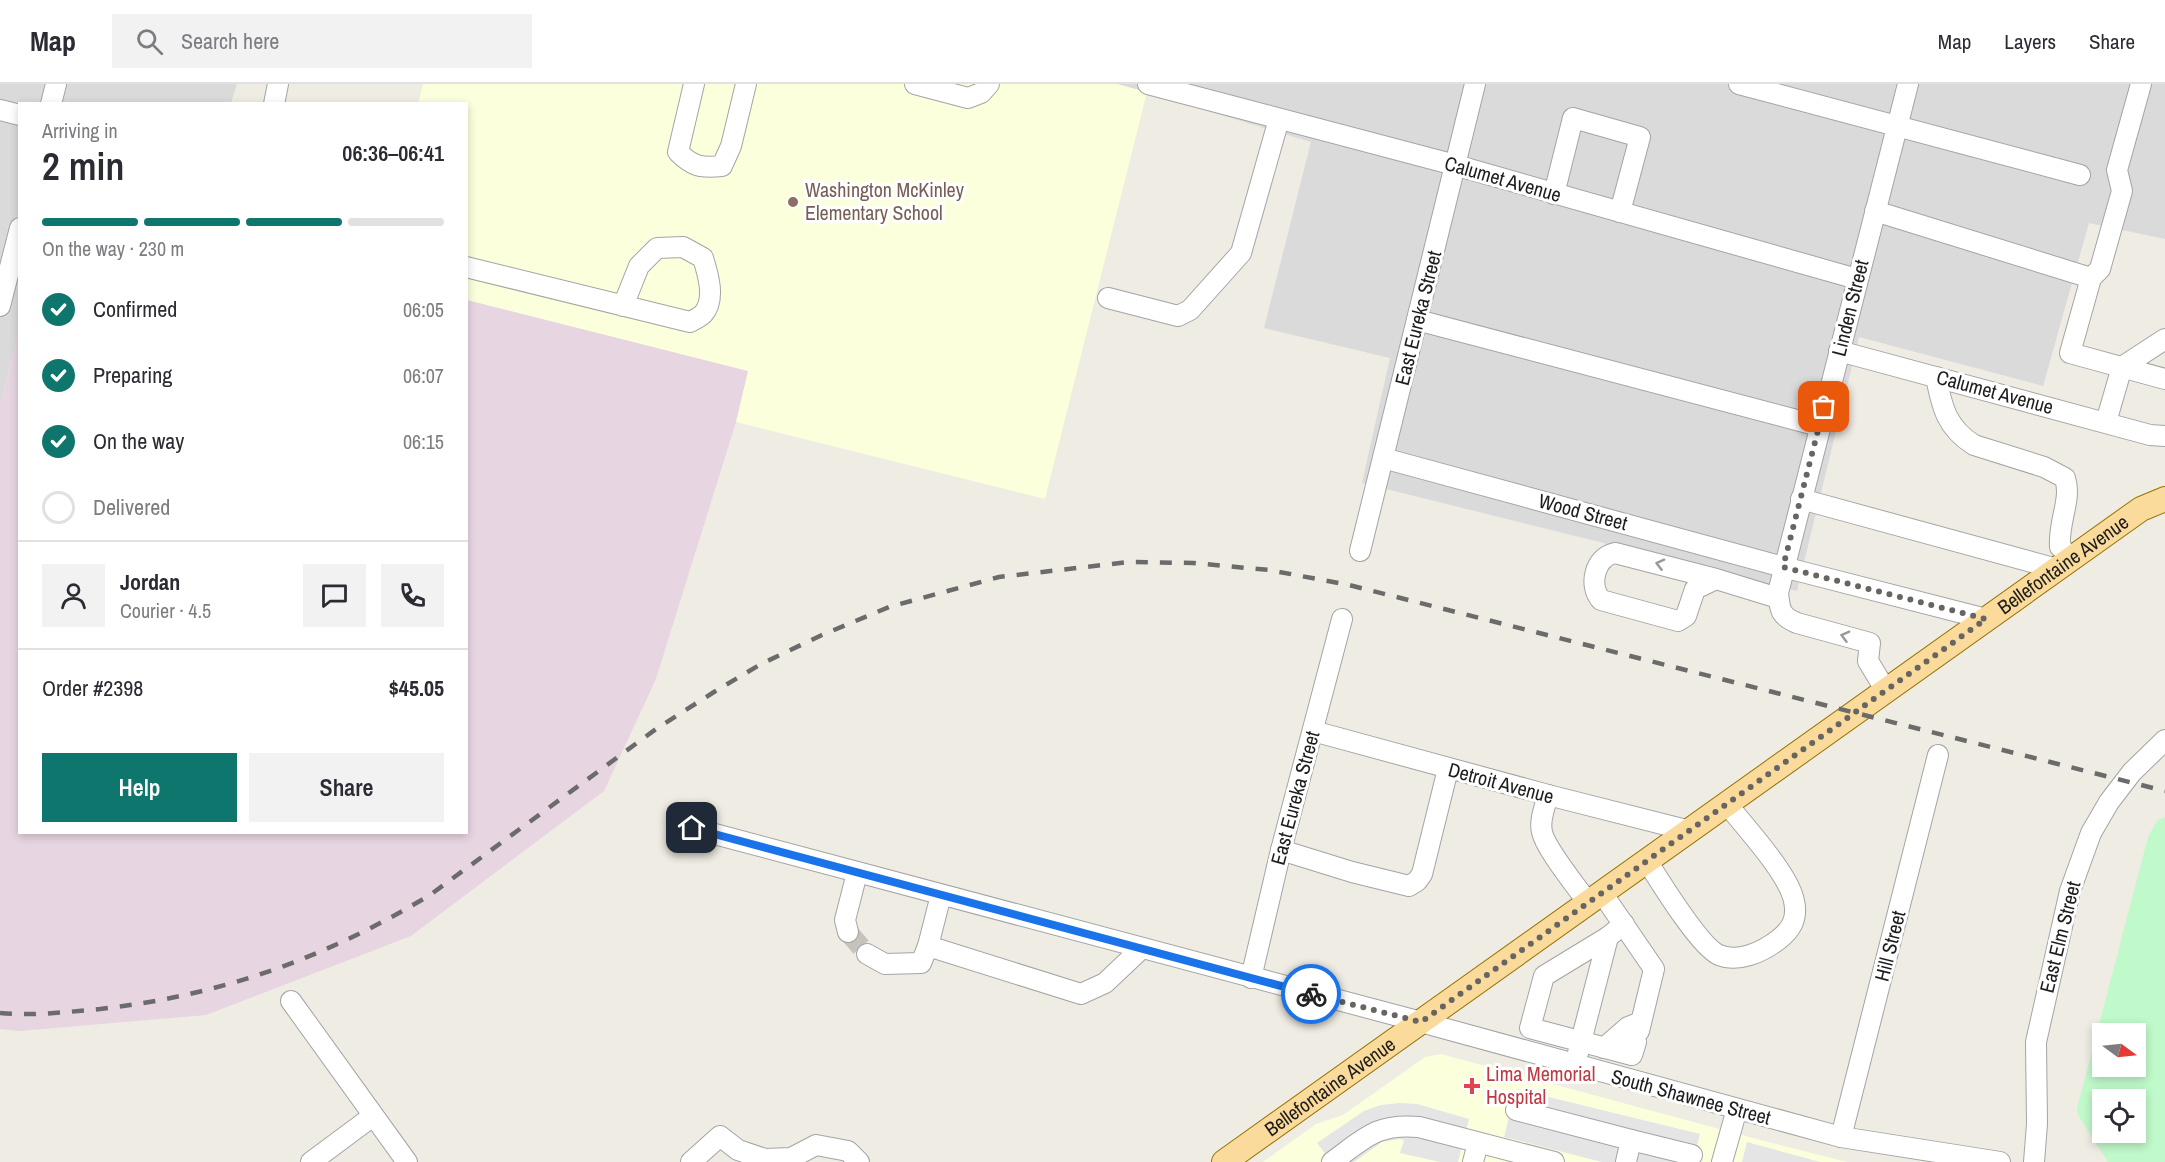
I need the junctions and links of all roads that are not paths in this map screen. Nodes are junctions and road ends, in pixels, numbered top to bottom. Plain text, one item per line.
1 (56, 84) edge
2 (278, 84) edge
3 (694, 84) edge
4 (746, 84) edge
5 (915, 84) edge
6 (989, 84) edge
7 (1148, 84) edge
8 (1476, 84) edge
9 (1739, 84) edge
10 (1908, 84) edge
11 (2141, 84) edge
12 (52, 102) edge
13 (274, 102) edge
14 (0, 110) edge
15 (18, 114) edge
16 (1279, 119) junction
17 (1897, 126) junction
18 (1455, 165) junction
19 (2080, 175) dead end
20 (1554, 194) junction
21 (1875, 211) junction
22 (1620, 212) junction
23 (18, 236) edge
24 (468, 267) edge
25 (2091, 278) junction
26 (1857, 279) junction
27 (1108, 298) dead end
28 (0, 306) edge
29 (623, 306) junction
30 (1417, 320) junction
31 (2165, 339) edge
32 (1839, 351) junction
33 (2122, 367) junction
34 (1936, 377) junction
35 (2165, 379) edge
36 (2106, 422) junction
37 (1820, 426) junction
38 (2160, 439) edge
39 (1383, 458) junction
40 (2165, 480) edge
41 (1801, 499) junction
42 (2165, 499) edge
43 (2141, 509) junction
44 (1360, 551) dead end
45 (2065, 564) junction
46 (1783, 567) junction
47 (1716, 579) junction
48 (1778, 598) junction
49 (1342, 619) dead end
50 (1986, 619) junction
51 (1886, 691) junction
52 (1312, 731) junction
53 (2165, 741) edge
54 (1938, 755) dead end
55 (1448, 769) junction
56 (1548, 795) junction
57 (1726, 804) junction
58 (692, 828) dead end
59 (1690, 831) junction
60 (1281, 850) junction
61 (1647, 861) junction
62 (857, 873) junction
63 (940, 895) junction
64 (1595, 898) junction
65 (1624, 924) junction
66 (848, 932) tunnel mouth
67 (1608, 936) junction
68 (928, 946) junction
69 (1141, 949) junction
70 (867, 954) tunnel mouth
71 (1251, 978) junction
72 (291, 1001) dead end
73 (1421, 1022) junction
74 (1581, 1042) junction
75 (1575, 1065) junction
76 (1737, 1109) junction
77 (1516, 1110) dead end
78 (373, 1116) junction
79 (1841, 1137) junction
80 (1631, 1140) junction
81 (1484, 1154) edge
82 (1692, 1155) dead end
83 (311, 1162) edge
84 (407, 1162) edge
85 (691, 1162) edge
86 (860, 1162) edge
87 (1224, 1162) edge
88 (1332, 1162) edge
89 (1554, 1162) edge
90 (1626, 1162) edge
91 (1722, 1162) edge
92 (2000, 1162) edge
93 (2034, 1162) edge

1 - 12 street
2 - 13 street
3 - 4 street
5 - 6 street
7 - 16 street, Calumet Avenue
8 - 18 street, East Eureka Street
9 - 17 street
10 - 17 street, Linden Street
11 - 25 street
14 - 15 street
16 - 18 street, Calumet Avenue
16 - 27 street
17 - 19 street
17 - 21 street, Linden Street
18 - 20 street, Calumet Avenue
18 - 30 street, East Eureka Street
20 - 22 street, Calumet Avenue
20 - 22 street
21 - 25 street
21 - 26 street, Linden Street
22 - 26 street, Calumet Avenue
23 - 28 street
24 - 29 street
25 - 33 street
26 - 32 street, Linden Street
29 - 29 street
30 - 37 street
30 - 39 street, East Eureka Street
31 - 33 street
32 - 34 street, Calumet Avenue
32 - 37 street, Linden Street
33 - 35 street
33 - 36 street
34 - 36 street, Calumet Avenue
34 - 45 street
36 - 38 street, Calumet Avenue
37 - 41 street, Linden Street
39 - 44 street, East Eureka Street
39 - 46 street, Wood Street
40 - 43 main road, Bellefontaine Avenue
41 - 45 street
41 - 46 street, Linden Street
42 - 43 main road, Bellefontaine Avenue
43 - 45 main road, Bellefontaine Avenue
45 - 50 main road, Bellefontaine Avenue
46 - 48 street, Linden Street
46 - 50 street, Wood Street
47 -> 47 street
47 - 48 street
51 -> 48 street
49 - 52 street, East Eureka Street
50 - 51 main road, Bellefontaine Avenue
51 - 57 main road, Bellefontaine Avenue
52 - 55 street, Detroit Avenue
52 - 60 street, East Eureka Street
53 - 93 street, East Elm Street
54 - 79 street, Hill Street
55 - 56 street, Detroit Avenue
55 - 60 street
56 - 59 street, Detroit Avenue
56 - 64 street
57 - 59 main road, Bellefontaine Avenue
57 - 61 street
58 - 62 street, South Shawnee Street
59 - 61 main road, Bellefontaine Avenue
60 - 71 street, East Eureka Street
61 - 64 main road, Bellefontaine Avenue
62 - 63 street, South Shawnee Street
62 - 66 street
63 - 68 street
63 - 69 street, South Shawnee Street
64 - 65 street
64 - 73 main road, Bellefontaine Avenue
65 - 67 street
65 - 74 street
67 - 74 street
67 - 74 street
68 - 69 street
68 - 70 street
69 - 71 street, South Shawnee Street
71 - 73 street, South Shawnee Street
72 - 78 street
73 - 75 street, South Shawnee Street
73 - 87 main road, Bellefontaine Avenue
74 - 75 street
75 - 76 street, South Shawnee Street
76 - 79 street, South Shawnee Street
76 - 91 street
77 - 80 street
78 - 83 street
78 - 84 street
79 - 92 street, South Shawnee Street
80 - 82 street
80 - 90 street
81 - 88 street
81 - 89 street
85 - 86 street

